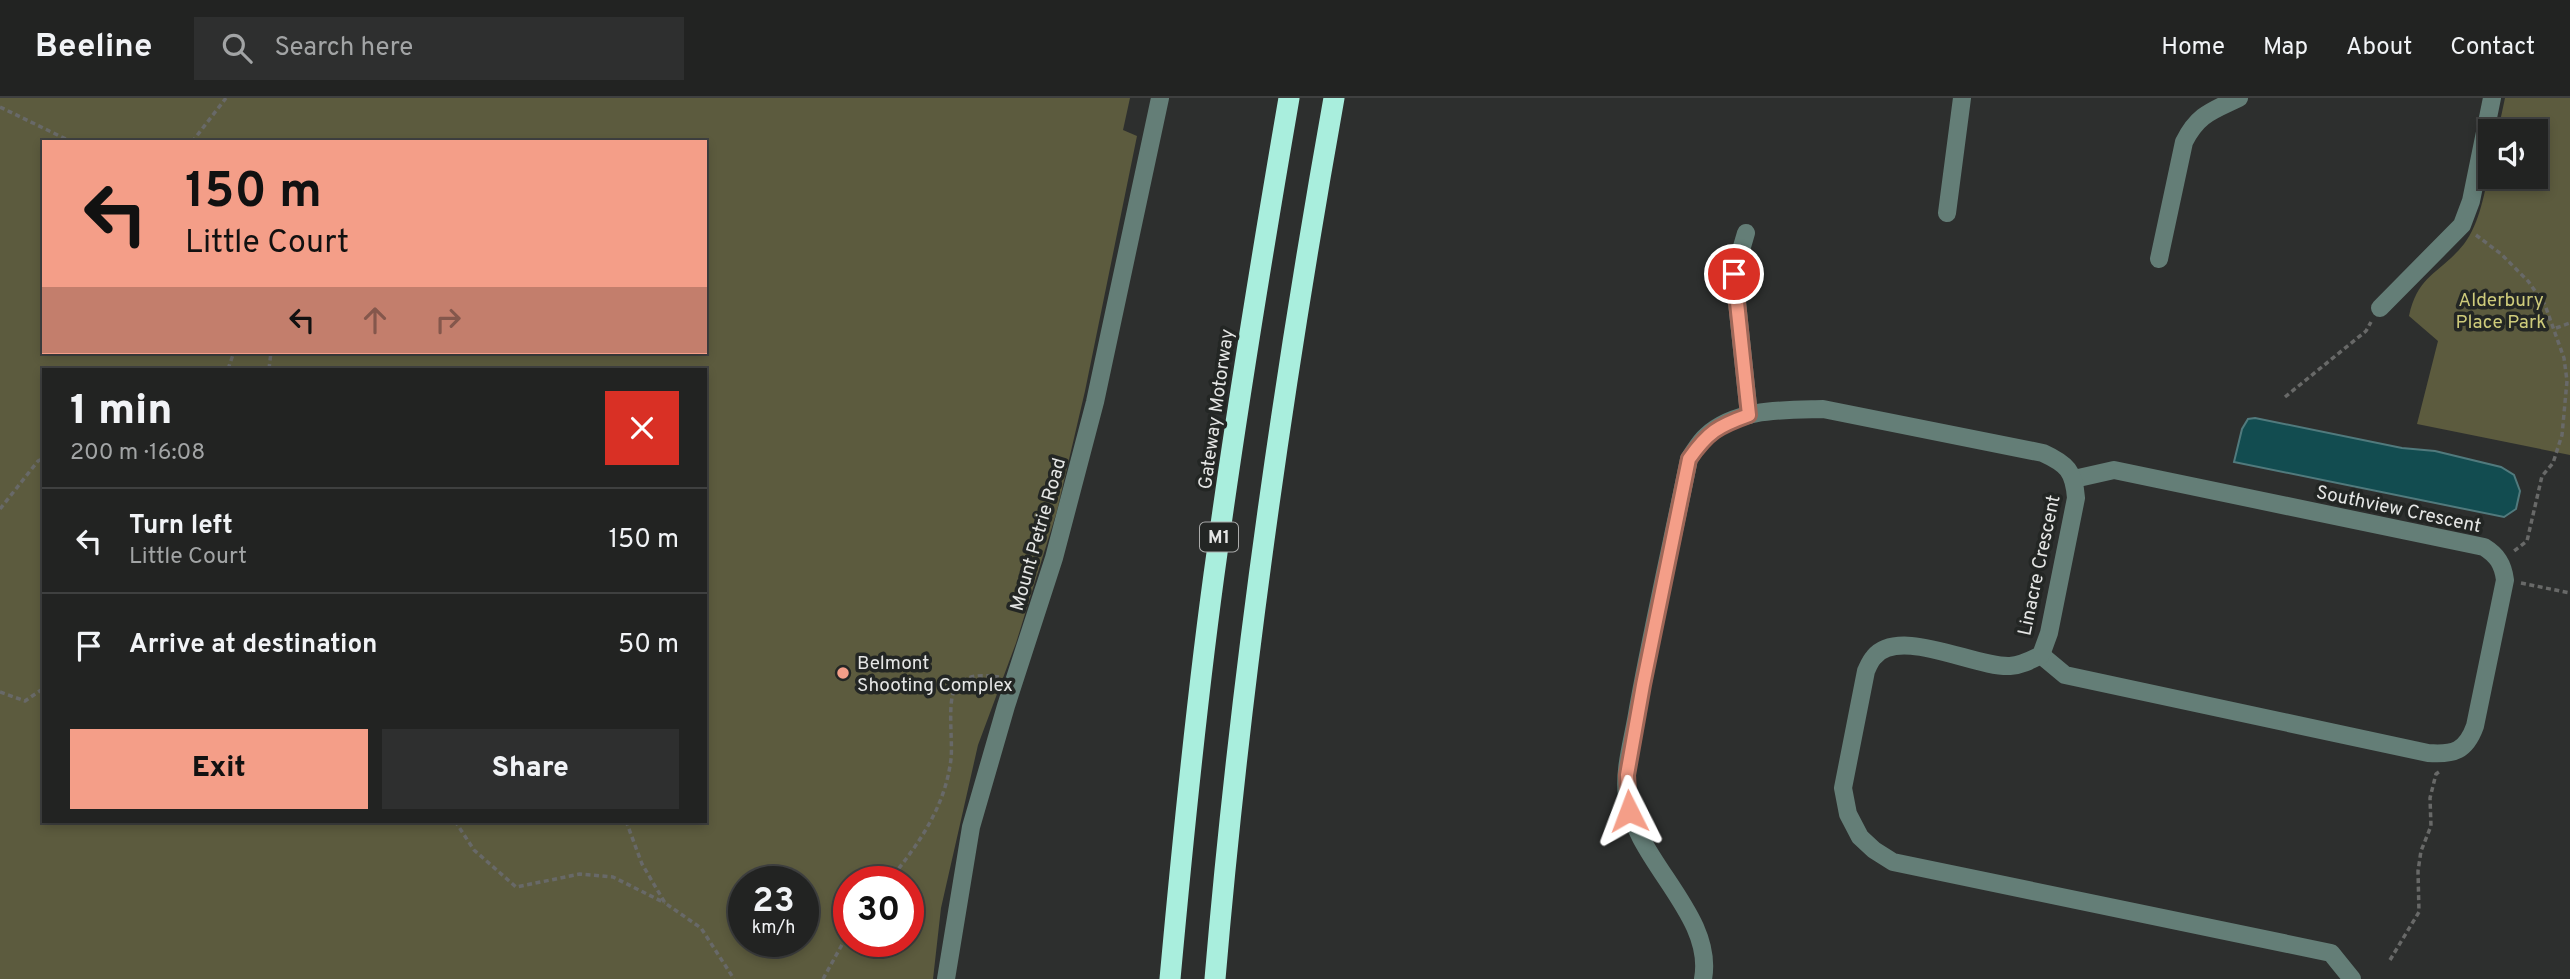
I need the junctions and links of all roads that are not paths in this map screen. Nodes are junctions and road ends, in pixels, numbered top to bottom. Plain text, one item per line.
1 (1160, 98) edge
2 (1289, 98) edge
3 (1334, 98) edge
4 (1962, 98) edge
5 (2239, 98) edge
6 (2492, 98) edge
7 (1947, 213) dead end
8 (1745, 233) dead end
9 (2160, 259) dead end
10 (2380, 308) road end
11 (1749, 415) junction
12 (2074, 479) junction
13 (2041, 655) junction
14 (946, 979) edge
15 (1170, 979) edge
16 (1215, 979) edge
17 (1703, 979) edge
18 (2353, 979) edge

1 - 14 street, Mount Petrie Road
2 - 15 highway, Gateway Motorway / M1
3 - 16 highway, M1
4 - 7 street
5 - 9 street
6 - 10 street
8 - 11 street
11 - 12 street, Linacre Crescent
11 - 17 street, Linacre Crescent
12 - 13 street, Linacre Crescent
12 - 13 street, Southview Crescent
13 - 18 street, Linacre Crescent

